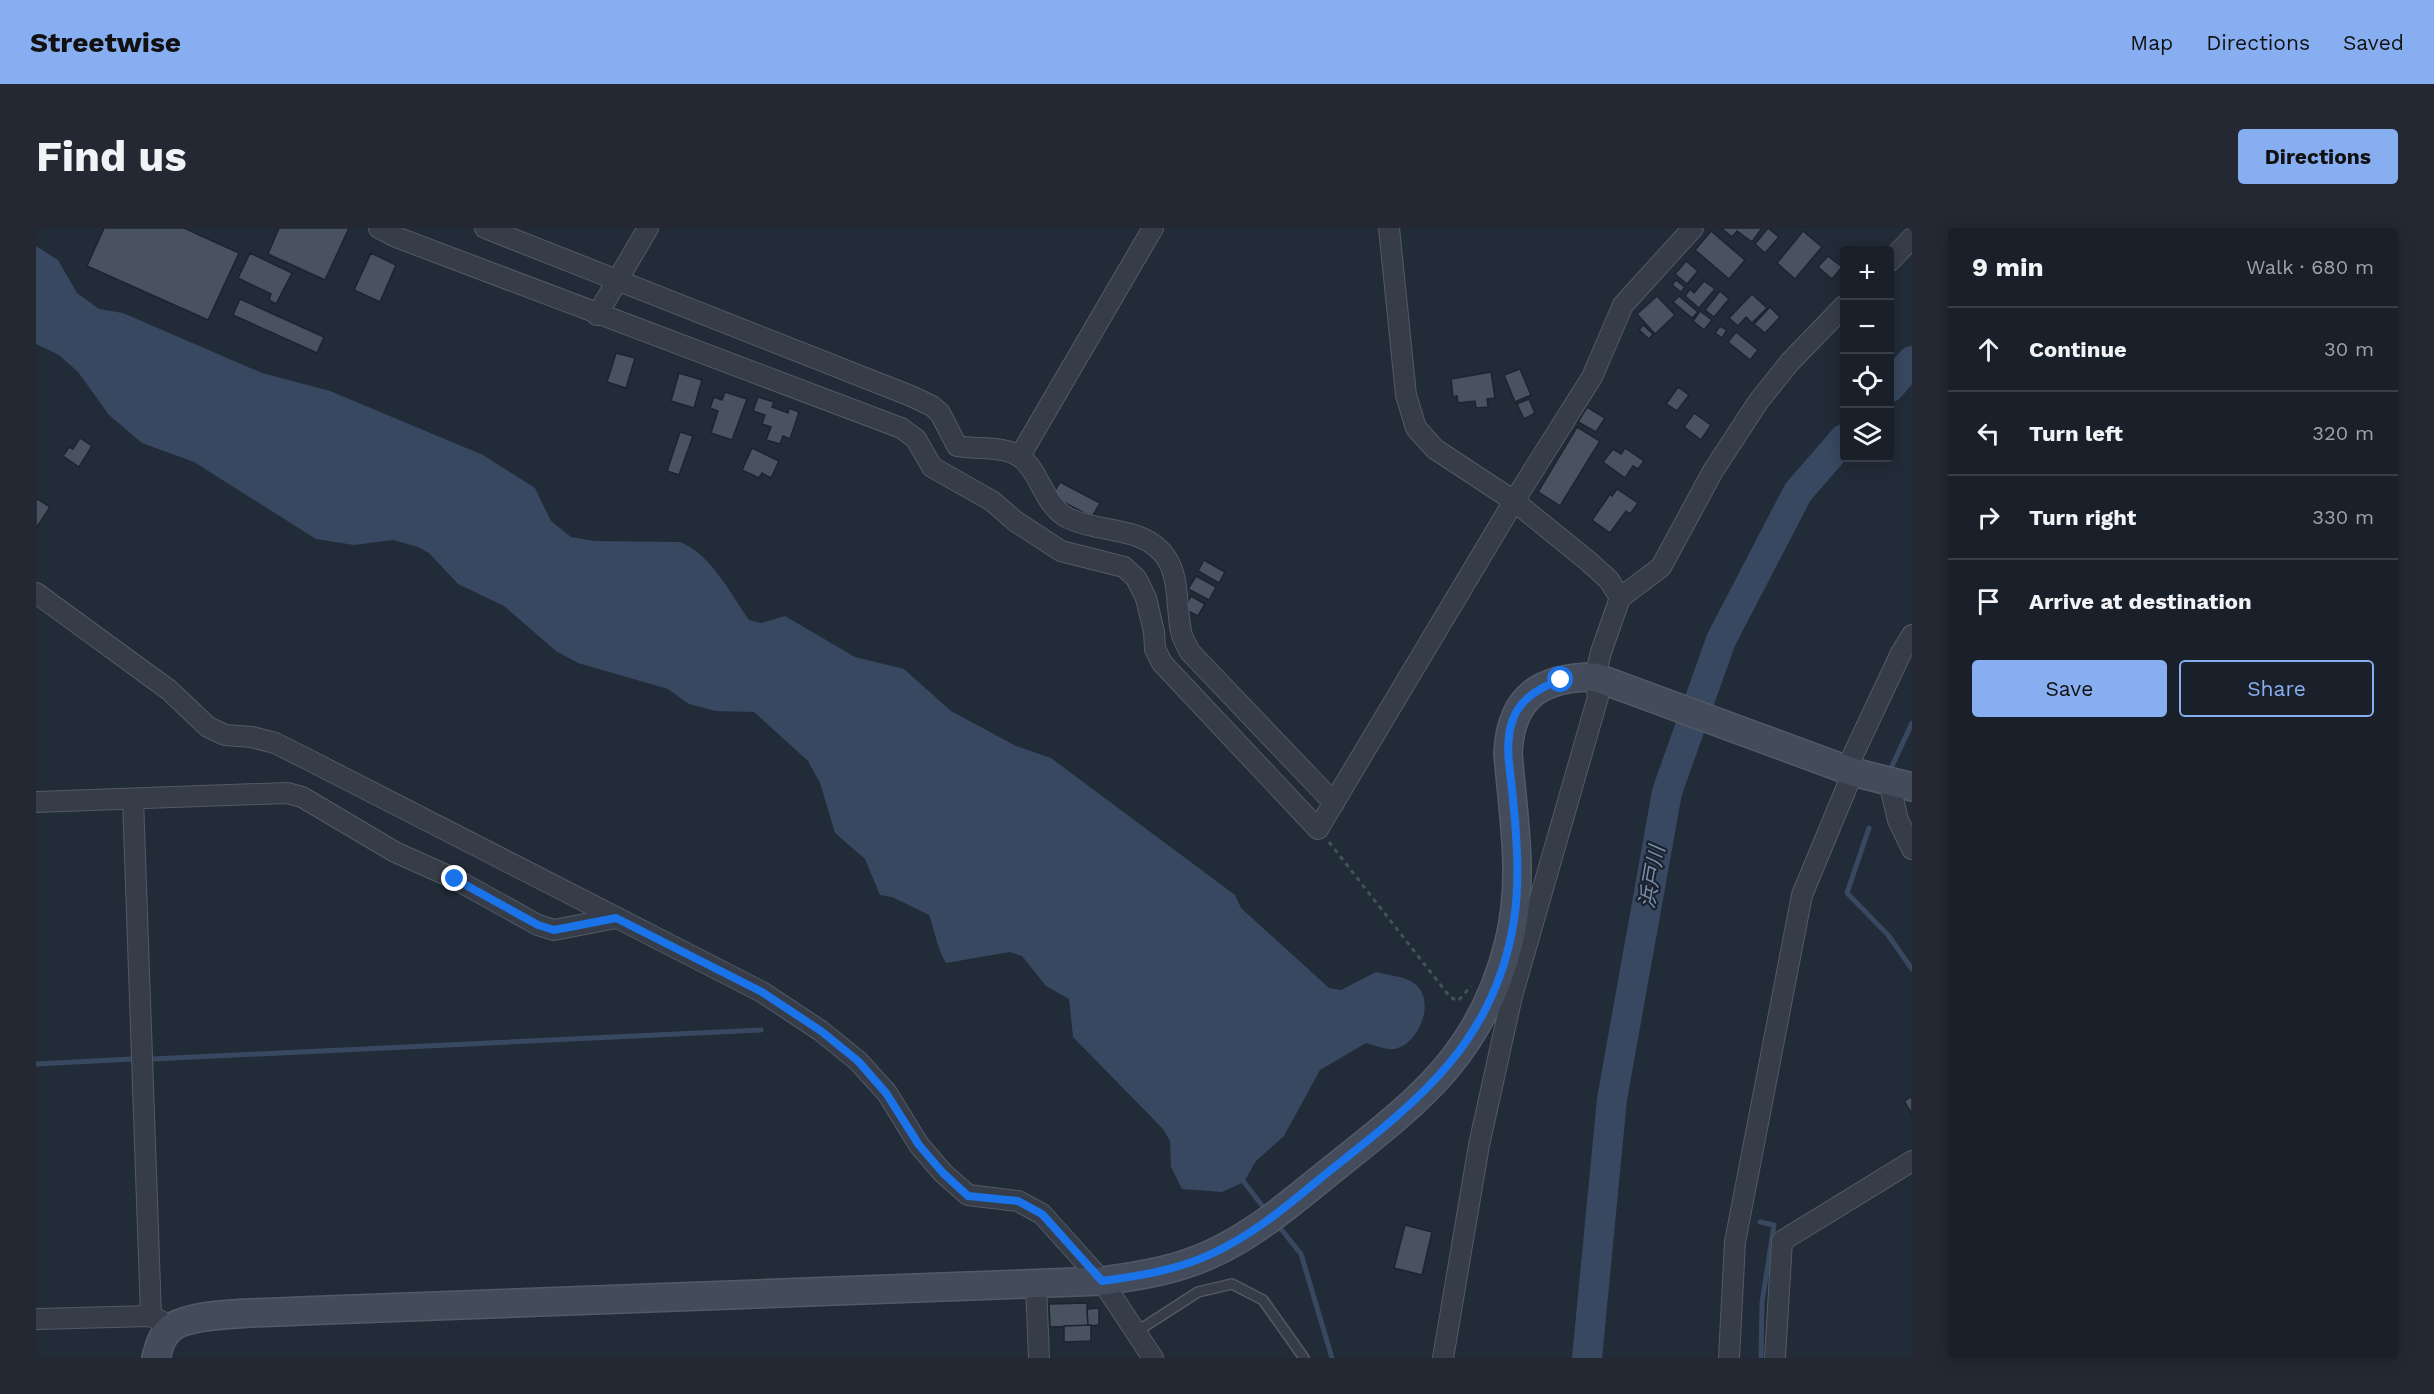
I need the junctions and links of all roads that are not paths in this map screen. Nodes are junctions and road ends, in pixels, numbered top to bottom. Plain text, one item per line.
1 (379, 228) edge
2 (485, 228) edge
3 (648, 228) edge
4 (1153, 228) edge
5 (1389, 228) edge
6 (1693, 228) edge
7 (1912, 238) edge
8 (1894, 257) edge
9 (617, 282) junction
10 (1840, 311) edge
11 (597, 315) junction
12 (1020, 456) junction
13 (1514, 501) junction
14 (36, 593) edge
15 (1625, 594) junction
16 (1912, 635) edge
17 (1595, 678) junction
18 (1850, 771) junction
19 (1900, 784) edge
20 (133, 799) junction
21 (36, 802) edge
22 (1334, 803) junction
23 (1912, 849) edge
24 (616, 918) junction
25 (1912, 1161) edge
26 (1102, 1281) junction
27 (1036, 1285) junction
28 (36, 1319) edge
29 (161, 1322) junction
30 (1136, 1332) junction
31 (156, 1358) edge
32 (1039, 1358) edge
33 (1153, 1358) edge
34 (1304, 1358) edge
35 (1443, 1358) edge
36 (1729, 1358) edge
37 (1775, 1358) edge

1 - 11 street
2 - 9 street
3 - 9 street
4 - 12 street
5 - 13 street
6 - 13 street
7 - 8 street
9 - 11 street
9 - 12 street
10 - 15 street
11 - 22 street
12 - 22 street
13 - 15 street
13 - 22 street
14 - 24 street
15 - 17 street
16 - 18 street
17 - 18 street
17 - 26 street
17 - 35 street
18 - 19 street
18 - 36 street
19 - 23 street
20 - 21 street
20 - 24 street
20 - 29 street
24 - 26 street
25 - 37 street
26 - 27 street
26 - 30 street
27 - 29 street
27 - 32 street
28 - 29 street
29 - 31 street
30 - 33 street
30 - 34 lane

